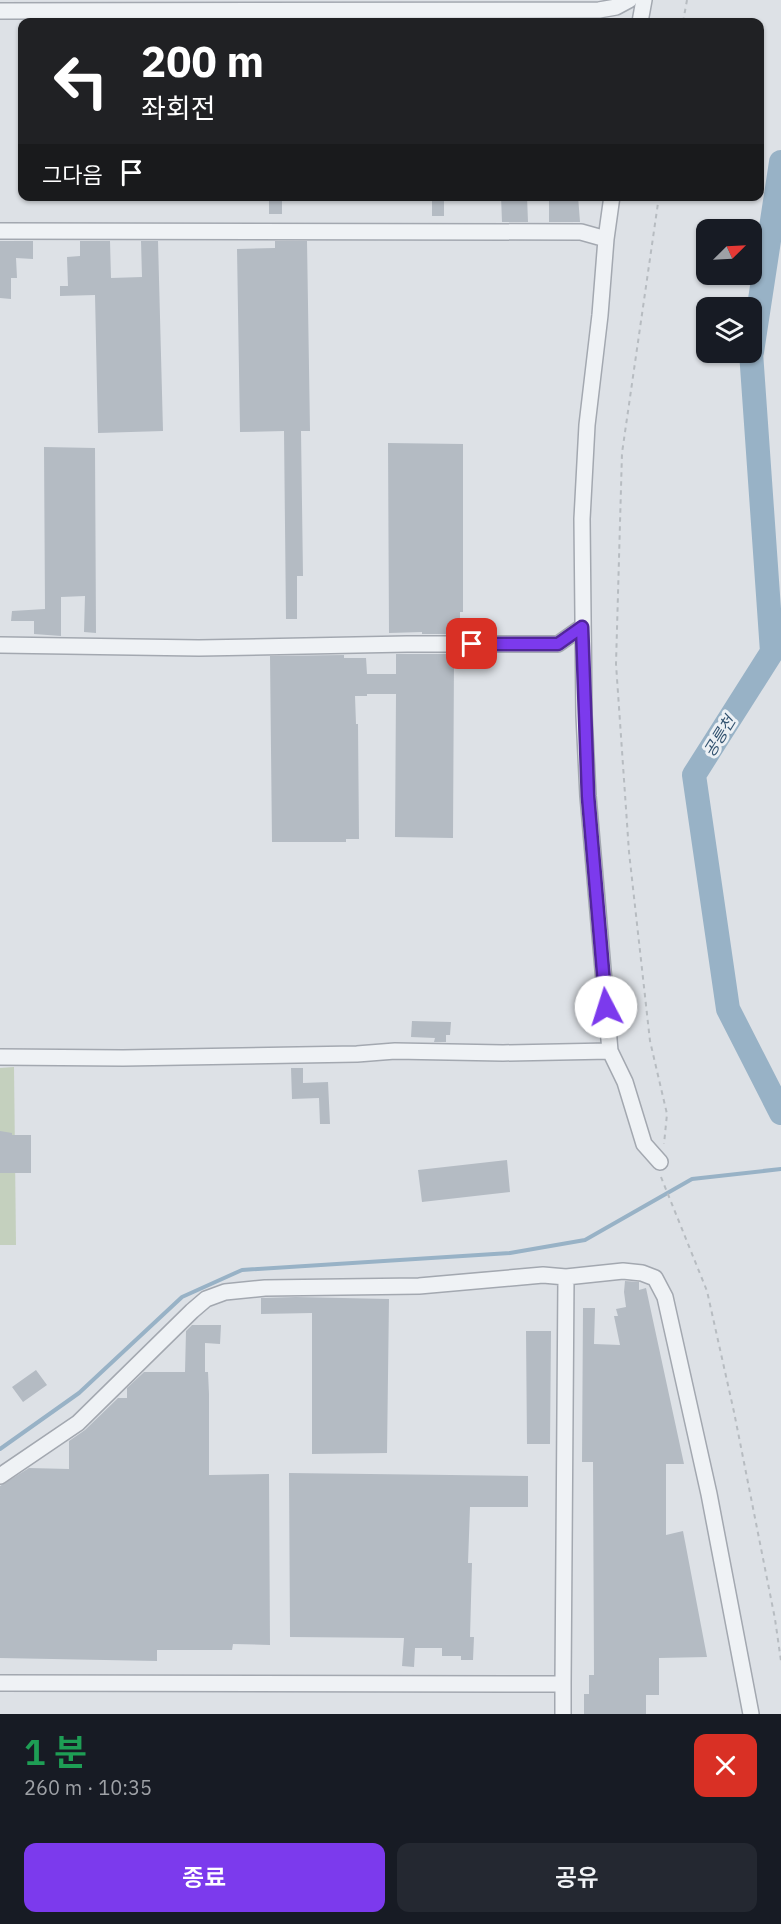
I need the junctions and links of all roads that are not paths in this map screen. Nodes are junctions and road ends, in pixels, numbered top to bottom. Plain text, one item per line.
1 (629, 0) edge
2 (644, 0) edge
3 (0, 10) edge
4 (641, 18) edge
5 (611, 201) edge
6 (0, 231) edge
7 (606, 239) junction
8 (582, 627) junction
9 (0, 645) edge
10 (610, 1051) junction
11 (0, 1057) edge
12 (660, 1162) road end
13 (566, 1277) junction
14 (0, 1476) edge
15 (0, 1683) edge
16 (563, 1684) junction
17 (563, 1714) edge
18 (751, 1714) edge

1 - 3 street
2 - 4 street
5 - 7 street
6 - 7 street
7 - 8 street
8 - 9 street
8 - 10 street
10 - 11 street
10 - 12 street
13 - 14 street
13 - 16 street
13 - 18 street
15 - 16 street
16 - 17 street

